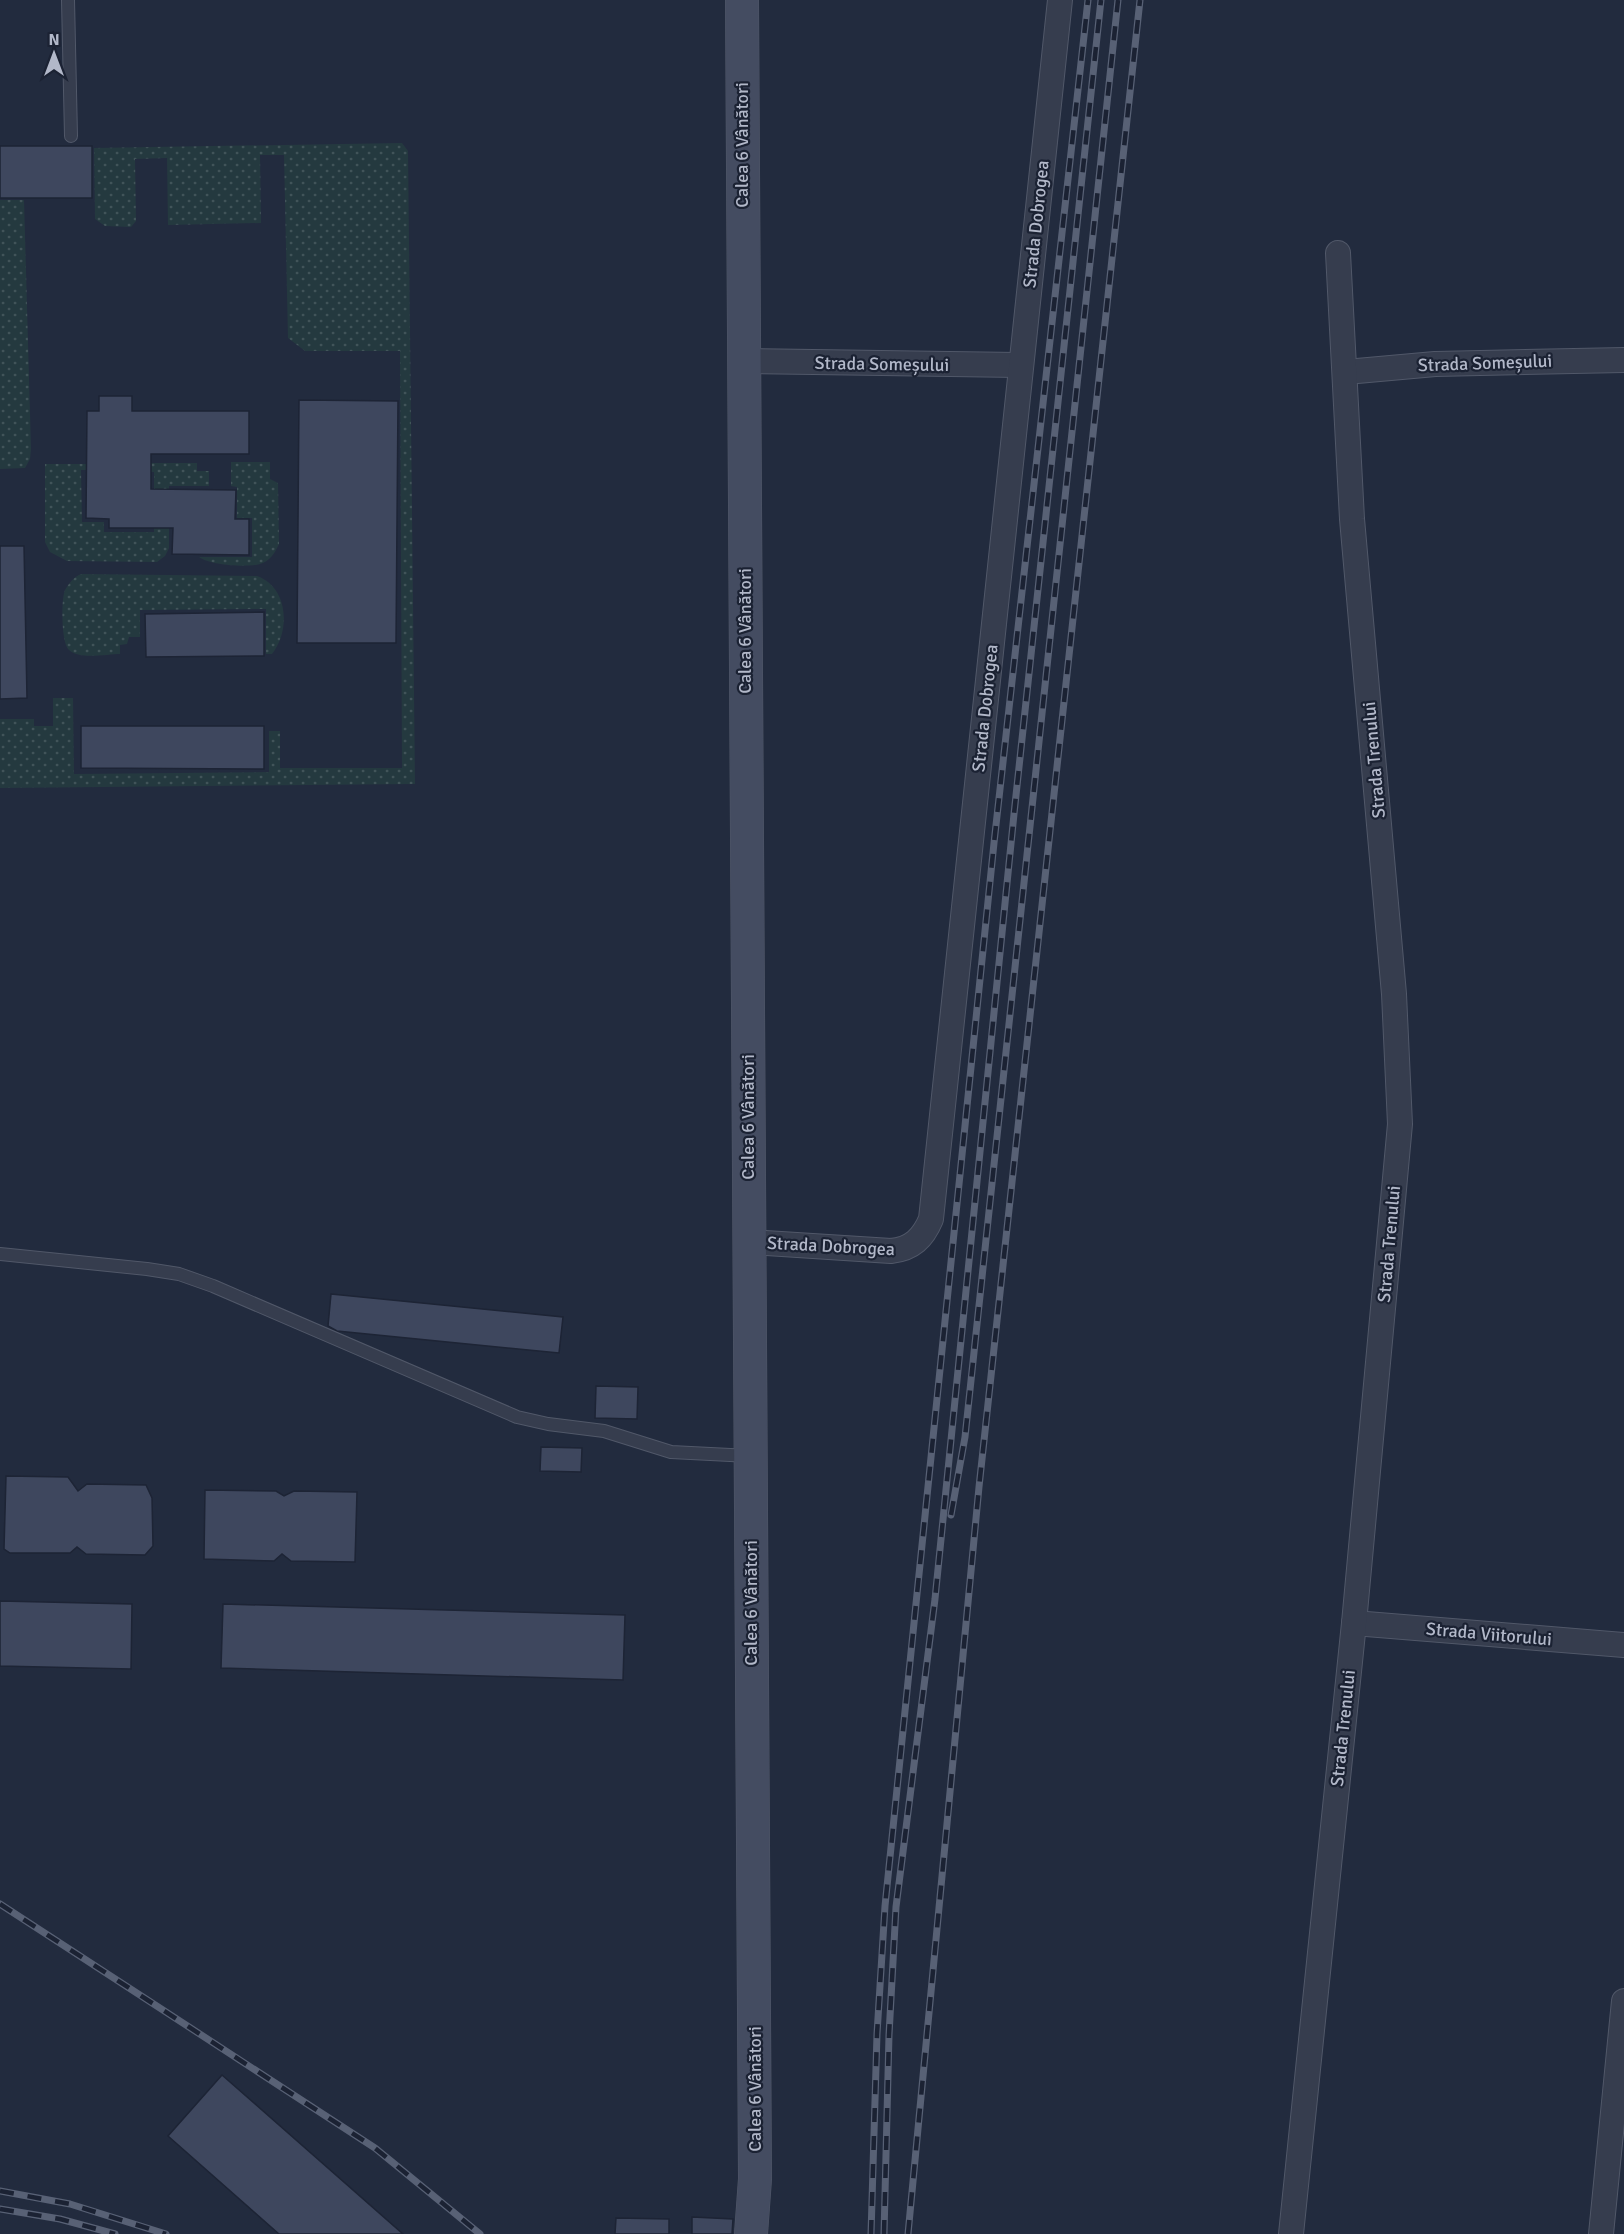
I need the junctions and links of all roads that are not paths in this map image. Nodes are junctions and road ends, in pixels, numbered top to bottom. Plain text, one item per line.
1 (69, 0) edge
2 (741, 0) edge
3 (1060, 0) edge
4 (71, 136) dead end
5 (1338, 253) dead end
6 (1624, 360) edge
7 (743, 361) junction
8 (1022, 365) junction
9 (1346, 372) junction
10 (749, 1242) junction
11 (0, 1254) edge
12 (750, 1456) junction
13 (1354, 1623) junction
14 (1624, 1644) edge
15 (1624, 2001) edge
16 (752, 2234) edge
17 (1291, 2234) edge
18 (1601, 2234) edge

1 - 4 lane
2 - 7 main road, Calea 6 Vânători
3 - 8 street, Strada Dobrogea
5 - 9 street, Strada Trenului
6 - 9 street, Strada Someșului
7 - 8 street, Strada Someșului
7 - 10 main road, Calea 6 Vânători
8 - 10 street, Strada Dobrogea
9 - 13 street, Strada Trenului
10 - 12 main road, Calea 6 Vânători
11 - 12 lane
12 - 16 main road, Calea 6 Vânători
13 - 14 street, Strada Viitorului
13 - 17 street, Strada Trenului
15 - 18 street

